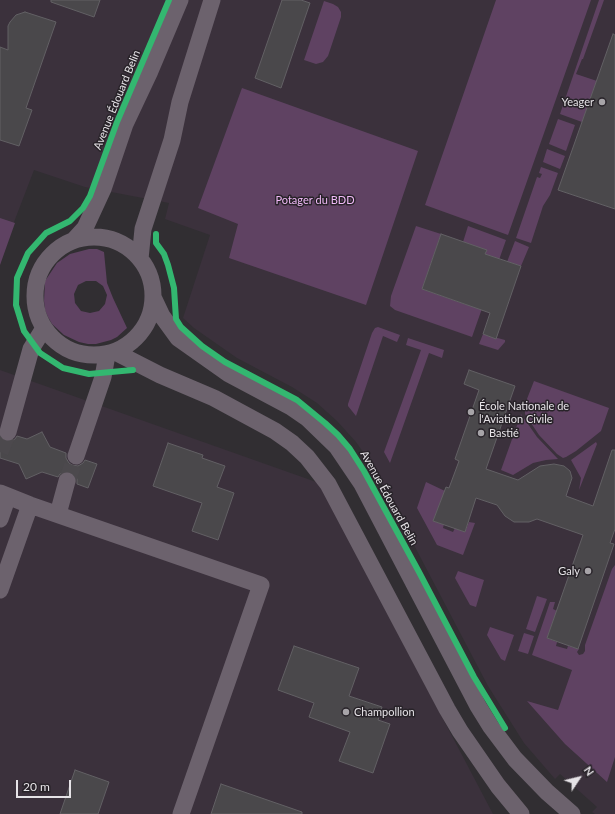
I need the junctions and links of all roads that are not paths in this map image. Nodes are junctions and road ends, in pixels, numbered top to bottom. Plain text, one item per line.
1 (180, 0) edge
2 (212, 0) edge
3 (74, 240) junction
4 (140, 259) junction
5 (154, 299) junction
6 (44, 328) junction
7 (111, 354) junction
8 (8, 432) tunnel mouth
9 (76, 456) tunnel mouth
10 (67, 481) tunnel mouth
11 (4, 494) edge
12 (30, 505) junction
13 (58, 514) junction
14 (0, 519) edge
15 (0, 590) edge
16 (182, 814) edge
17 (521, 814) edge
18 (572, 814) edge

1 - 3 street, Avenue Édouard Belin
2 - 4 street
3 - 4 street
3 - 6 street
4 - 5 street
5 - 7 street
5 - 18 street, Avenue Édouard Belin
6 - 7 street
6 - 8 street
7 - 9 street
7 - 17 street
10 - 13 street
11 - 12 street
11 - 14 street
12 - 13 street
12 - 15 street
13 - 16 street

